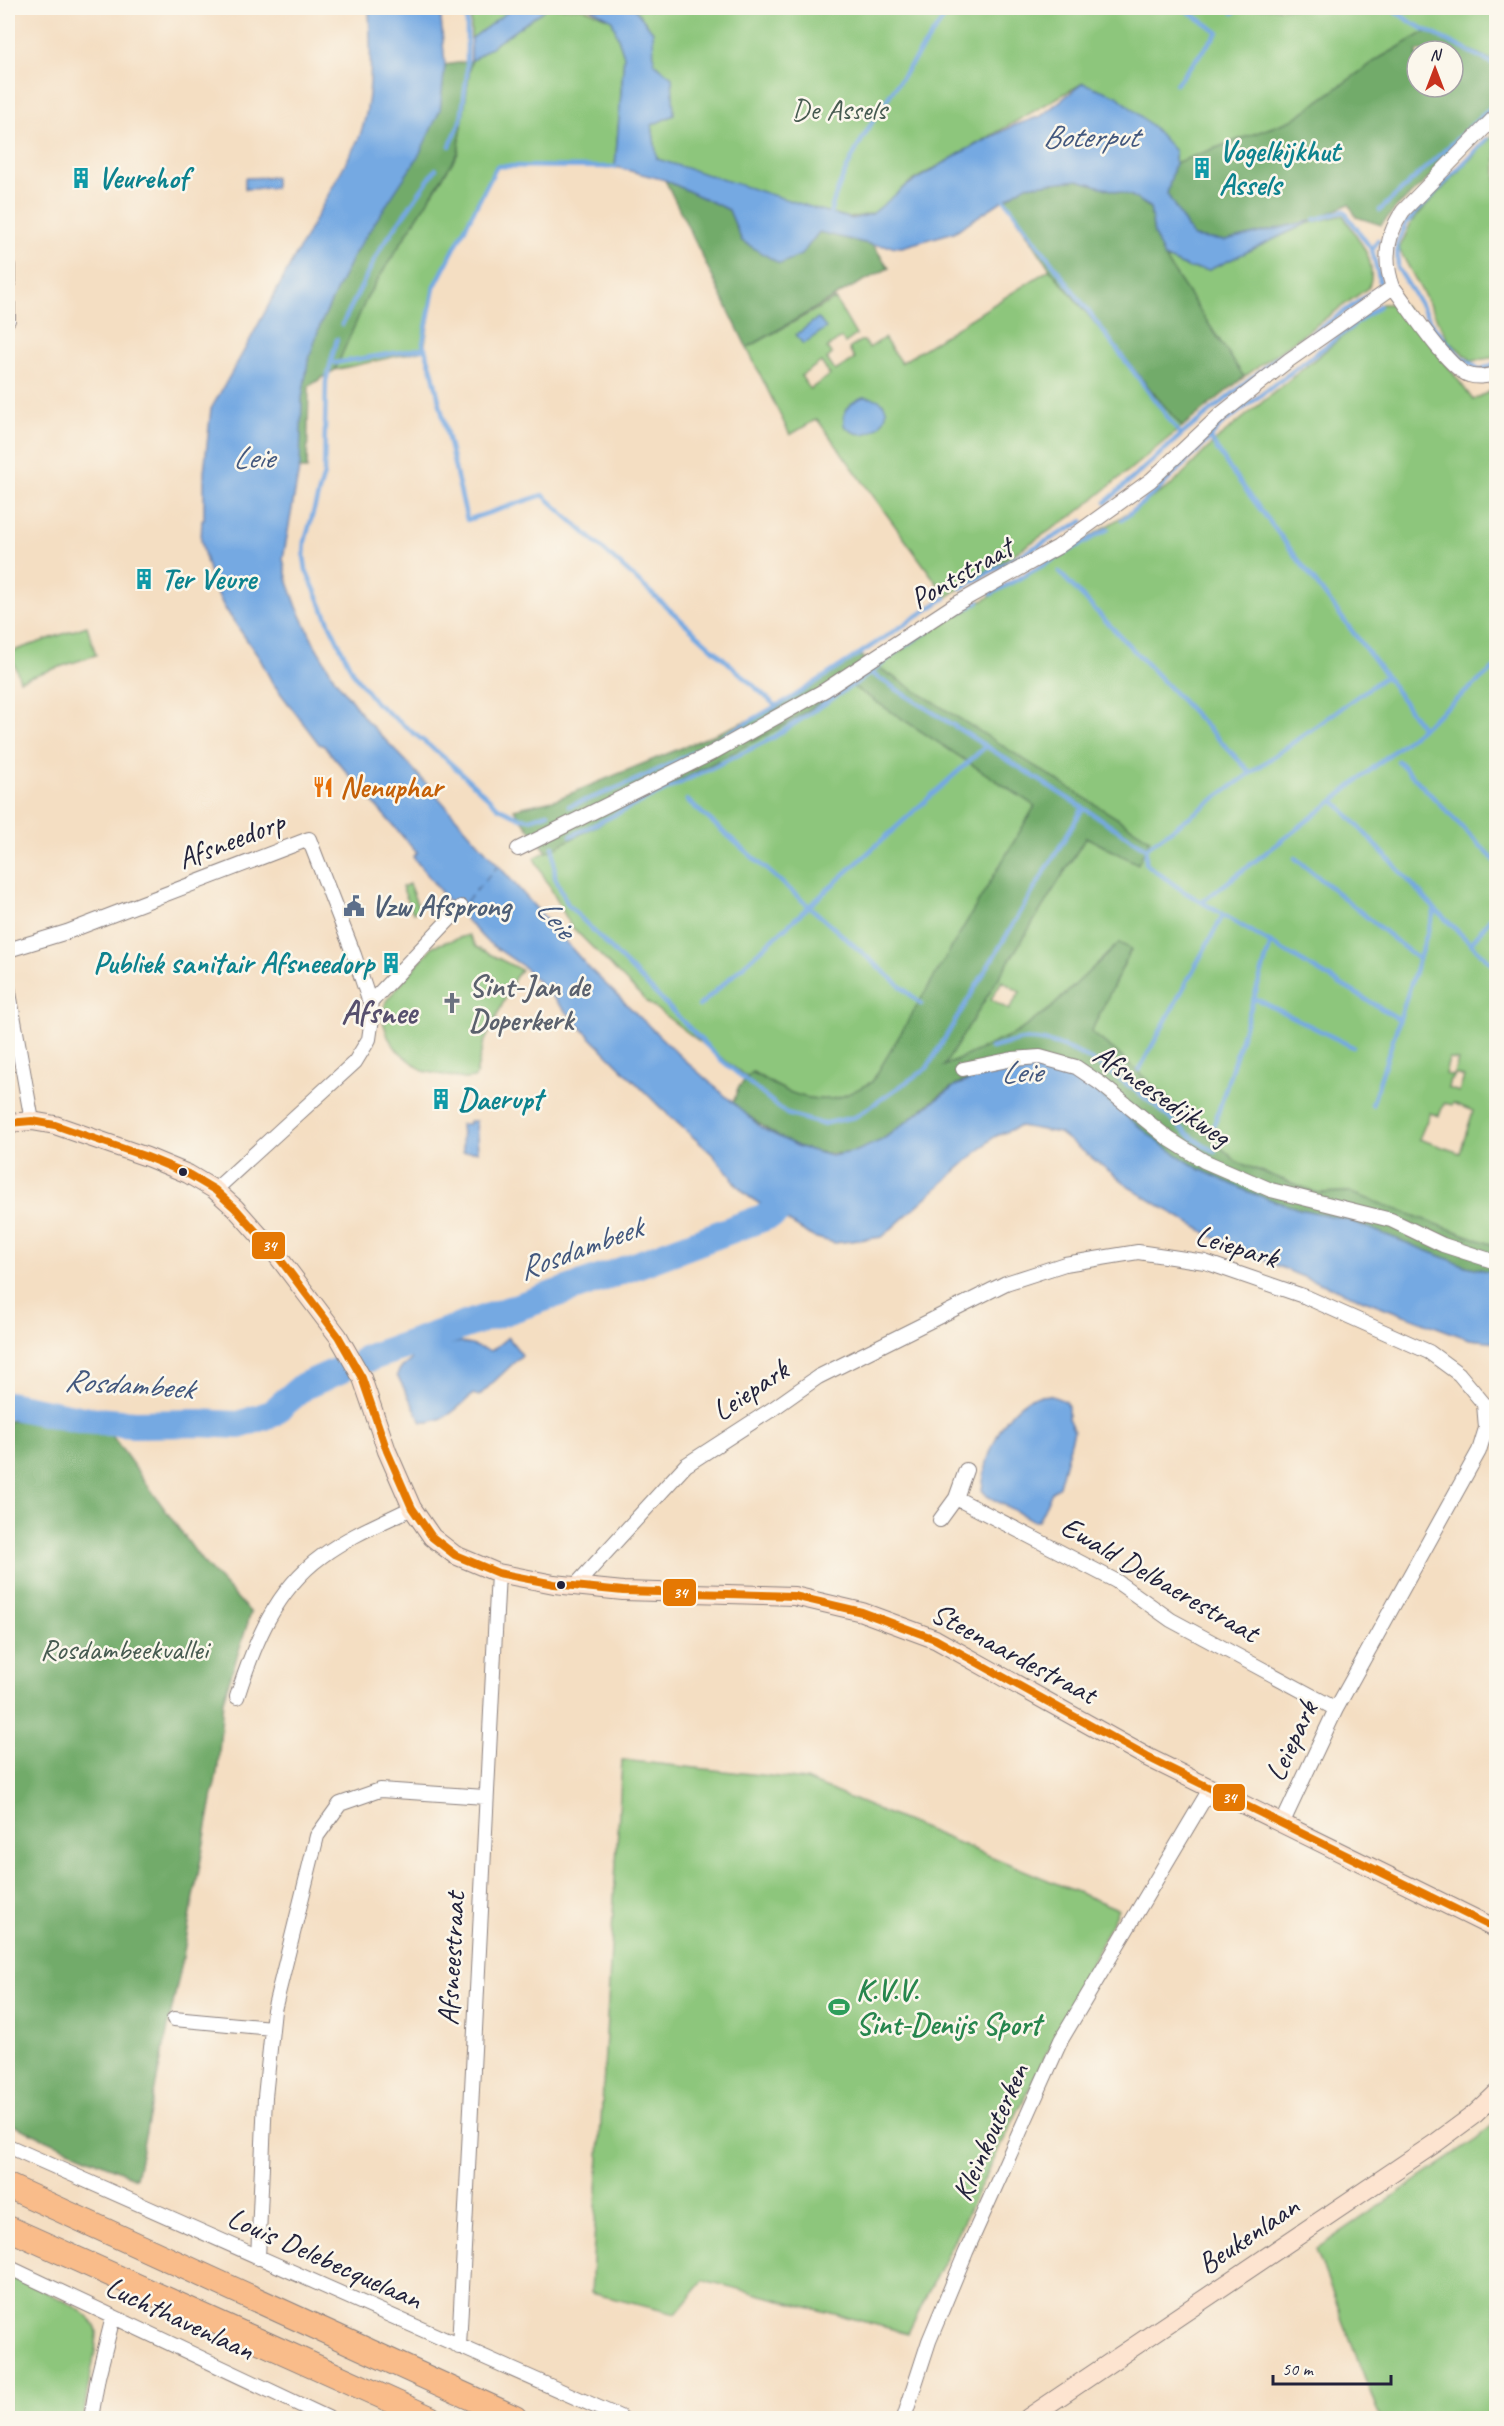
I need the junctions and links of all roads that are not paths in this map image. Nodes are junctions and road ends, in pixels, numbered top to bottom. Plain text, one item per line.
1 (1497, 116) edge
2 (8, 266) edge
3 (1394, 286) junction
4 (8, 320) edge
5 (1497, 374) edge
6 (518, 849) dead end
7 (461, 907) dead end
8 (8, 950) edge
9 (8, 987) edge
10 (370, 1003) junction
11 (14, 1060) edge
12 (963, 1069) dead end
13 (32, 1121) junction
14 (8, 1123) edge
15 (215, 1190) junction
16 (1497, 1262) edge
17 (966, 1470) dead end
18 (956, 1498) junction
19 (412, 1508) junction
20 (940, 1520) dead end
21 (498, 1573) junction
22 (575, 1586) junction
23 (237, 1696) dead end
24 (1336, 1709) junction
25 (1210, 1789) junction
26 (485, 1797) junction
27 (1282, 1824) junction
28 (1497, 1929) edge
29 (174, 2019) dead end
30 (272, 2028) junction
31 (1497, 2094) edge
32 (8, 2146) edge
33 (8, 2186) edge
34 (8, 2228) edge
35 (258, 2258) junction
36 (8, 2267) edge
37 (113, 2317) junction
38 (459, 2347) junction
39 (91, 2418) edge
40 (328, 2418) edge
41 (430, 2418) edge
42 (515, 2418) edge
43 (622, 2418) edge
44 (904, 2418) edge
45 (1028, 2418) edge

1 - 3 street
2 - 4 street
3 - 5 street
3 - 6 street, Pontstraat
7 - 10 street
8 - 10 street, Afsneedorp
9 - 11 street
10 - 15 street, Afsneedorp
11 - 13 street
12 - 16 street, Afsneesedijkweg
13 - 14 street, Steenaardestraat
13 - 15 street, Steenaardestraat
15 - 19 street, Steenaardestraat
17 - 18 street
18 - 20 street
18 - 24 street, Ewald Delbaerestraat
19 - 21 street, Steenaardestraat
19 - 23 street
21 - 22 street, Steenaardestraat
21 - 26 street, Afsneestraat
22 - 24 street, Leiepark
22 - 25 street, Steenaardestraat
24 - 27 street, Leiepark
25 - 27 street, Steenaardestraat
25 - 44 street, Kleinkouterken
26 - 30 street
26 - 38 street, Afsneestraat
27 - 28 street, Steenaardestraat
29 - 30 street
30 - 35 street
31 - 45 street, Beukenlaan
32 - 35 street, Louis Delebecquelaan
33 - 42 highway
34 - 41 highway
35 - 38 street, Louis Delebecquelaan
36 - 37 street, Luchthavenlaan
37 - 39 street
37 - 40 street, Luchthavenlaan
38 - 43 street, Louis Delebecquelaan

